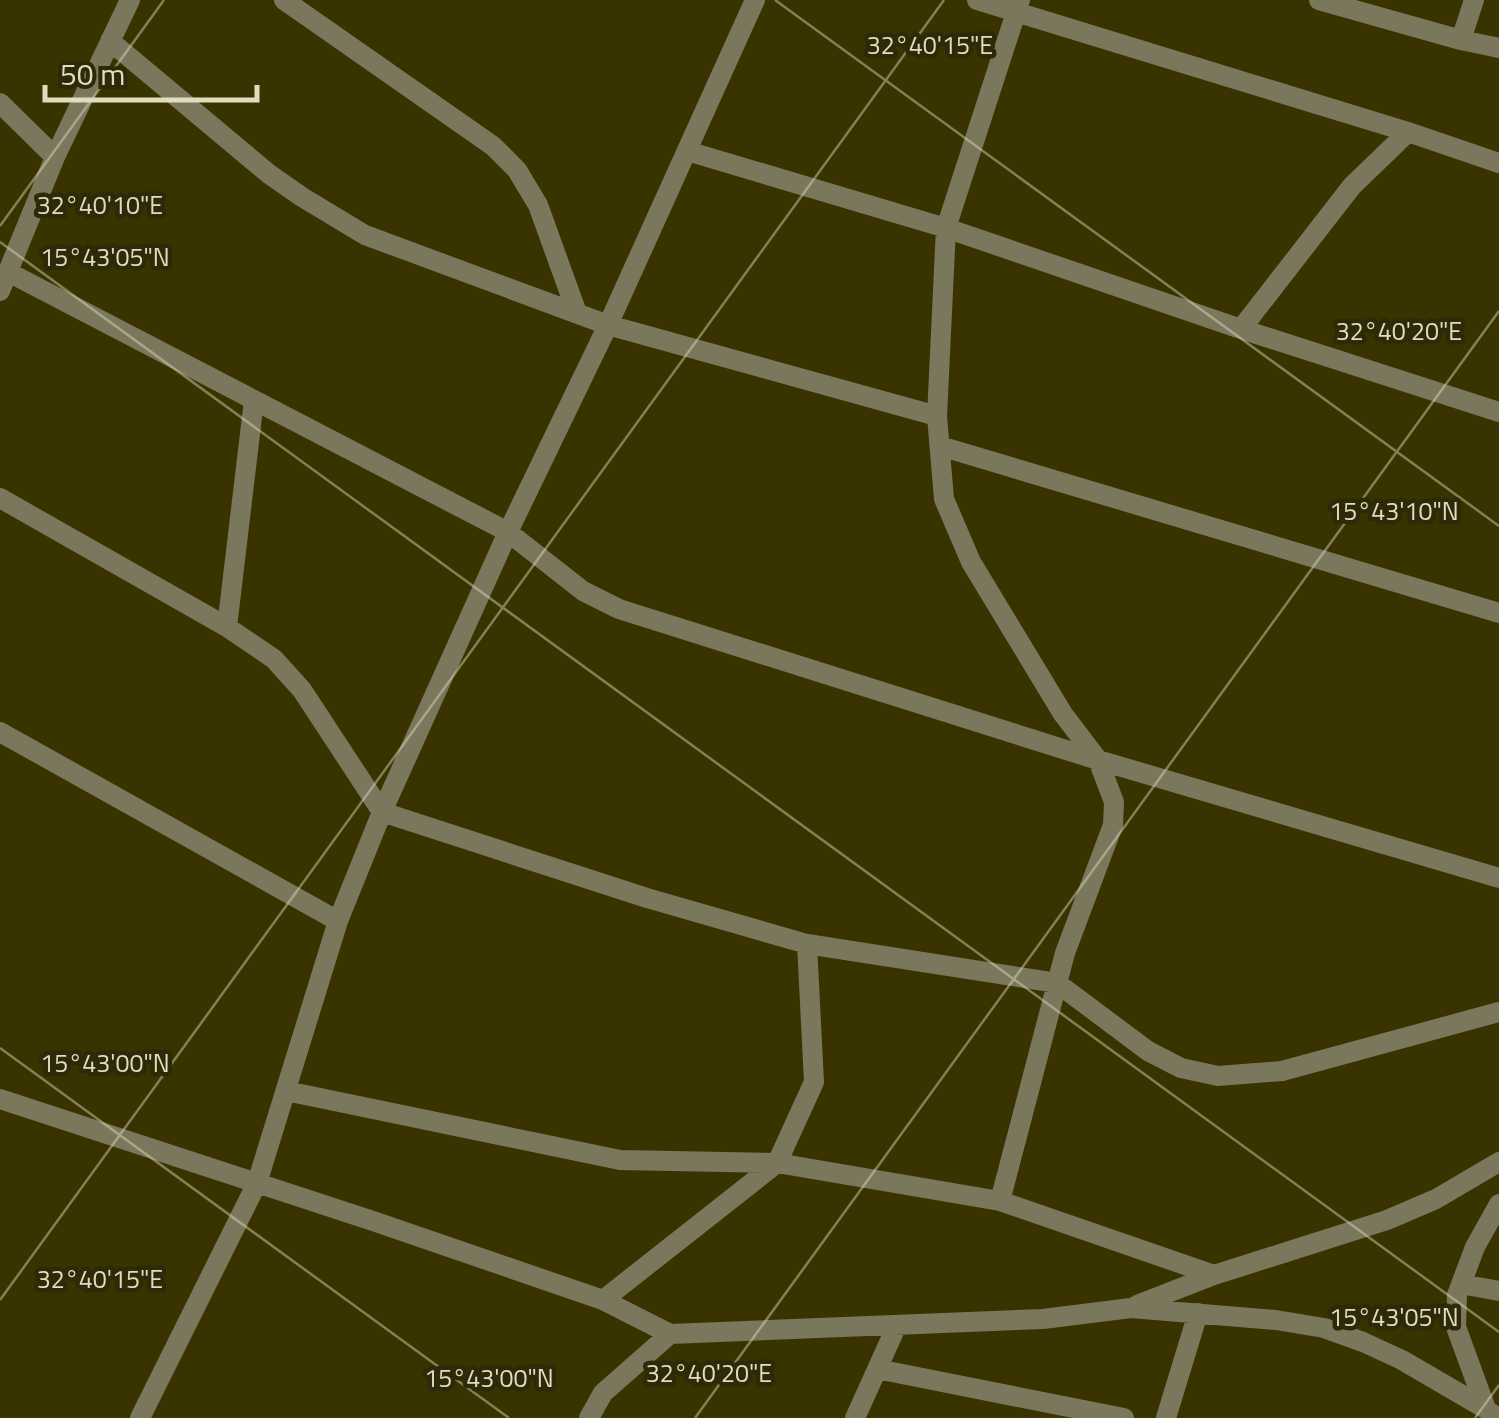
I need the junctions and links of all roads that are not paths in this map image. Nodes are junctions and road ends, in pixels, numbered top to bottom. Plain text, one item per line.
1 (130, 0) edge
2 (284, 0) edge
3 (755, 0) edge
4 (978, 0) edge
5 (1319, 0) edge
6 (1474, 0) edge
7 (1018, 6) edge
8 (1461, 40) junction
9 (110, 41) junction
10 (1499, 48) edge
11 (0, 103) edge
12 (1408, 132) junction
13 (687, 151) junction
14 (55, 157) junction
15 (1499, 163) edge
16 (946, 228) junction
17 (4, 282) edge
18 (577, 314) junction
19 (608, 325) junction
20 (1241, 329) junction
21 (254, 400) junction
22 (1499, 412) edge
23 (937, 416) junction
24 (940, 446) junction
25 (0, 498) edge
26 (508, 532) junction
27 (1499, 613) edge
28 (227, 627) junction
29 (0, 732) edge
30 (1098, 760) junction
31 (382, 812) junction
32 (1499, 878) edge
33 (338, 921) junction
34 (808, 944) junction
35 (1057, 983) junction
36 (1499, 1012) edge
37 (286, 1090) junction
38 (0, 1099) edge
39 (1499, 1162) edge
40 (777, 1163) junction
41 (257, 1183) junction
42 (1000, 1201) junction
43 (1499, 1204) edge
44 (1214, 1275) junction
45 (1461, 1284) junction
46 (1499, 1292) edge
47 (603, 1300) junction
48 (1131, 1308) junction
49 (1198, 1313) junction
50 (897, 1325) junction
51 (670, 1334) junction
52 (877, 1370) junction
53 (1491, 1414) edge
54 (140, 1418) edge
55 (589, 1418) edge
56 (855, 1418) edge
57 (1124, 1418) edge
58 (1166, 1418) edge

1 - 9 street
2 - 18 street
3 - 13 street
4 - 7 street
5 - 8 street
6 - 8 street
7 - 12 street
7 - 16 street
8 - 10 street
9 - 14 street
9 - 18 street
11 - 14 street
12 - 15 street
12 - 20 street
13 - 16 street
13 - 19 street
14 - 17 street
16 - 20 street
16 - 23 street
17 - 21 street
18 - 19 street
19 - 23 street
19 - 26 street
20 - 22 street
21 - 26 street
21 - 28 street
23 - 24 street
24 - 27 street
24 - 30 street
25 - 28 street
26 - 30 street
26 - 31 street
28 - 31 street
29 - 33 street
30 - 32 street
30 - 35 street
31 - 33 street
31 - 34 street
33 - 37 street
34 - 35 street
34 - 40 street
35 - 36 street
35 - 42 street
37 - 40 street
37 - 41 street
38 - 41 street
39 - 44 street
40 - 42 street
40 - 47 street
41 - 47 street
41 - 54 street
42 - 44 street
43 - 45 street
44 - 48 street
45 - 46 street
45 - 53 street
47 - 51 street
48 - 49 street
48 - 50 street
49 - 53 street
49 - 58 street
50 - 51 street
50 - 52 street
51 - 55 street
52 - 56 street
52 - 57 street

